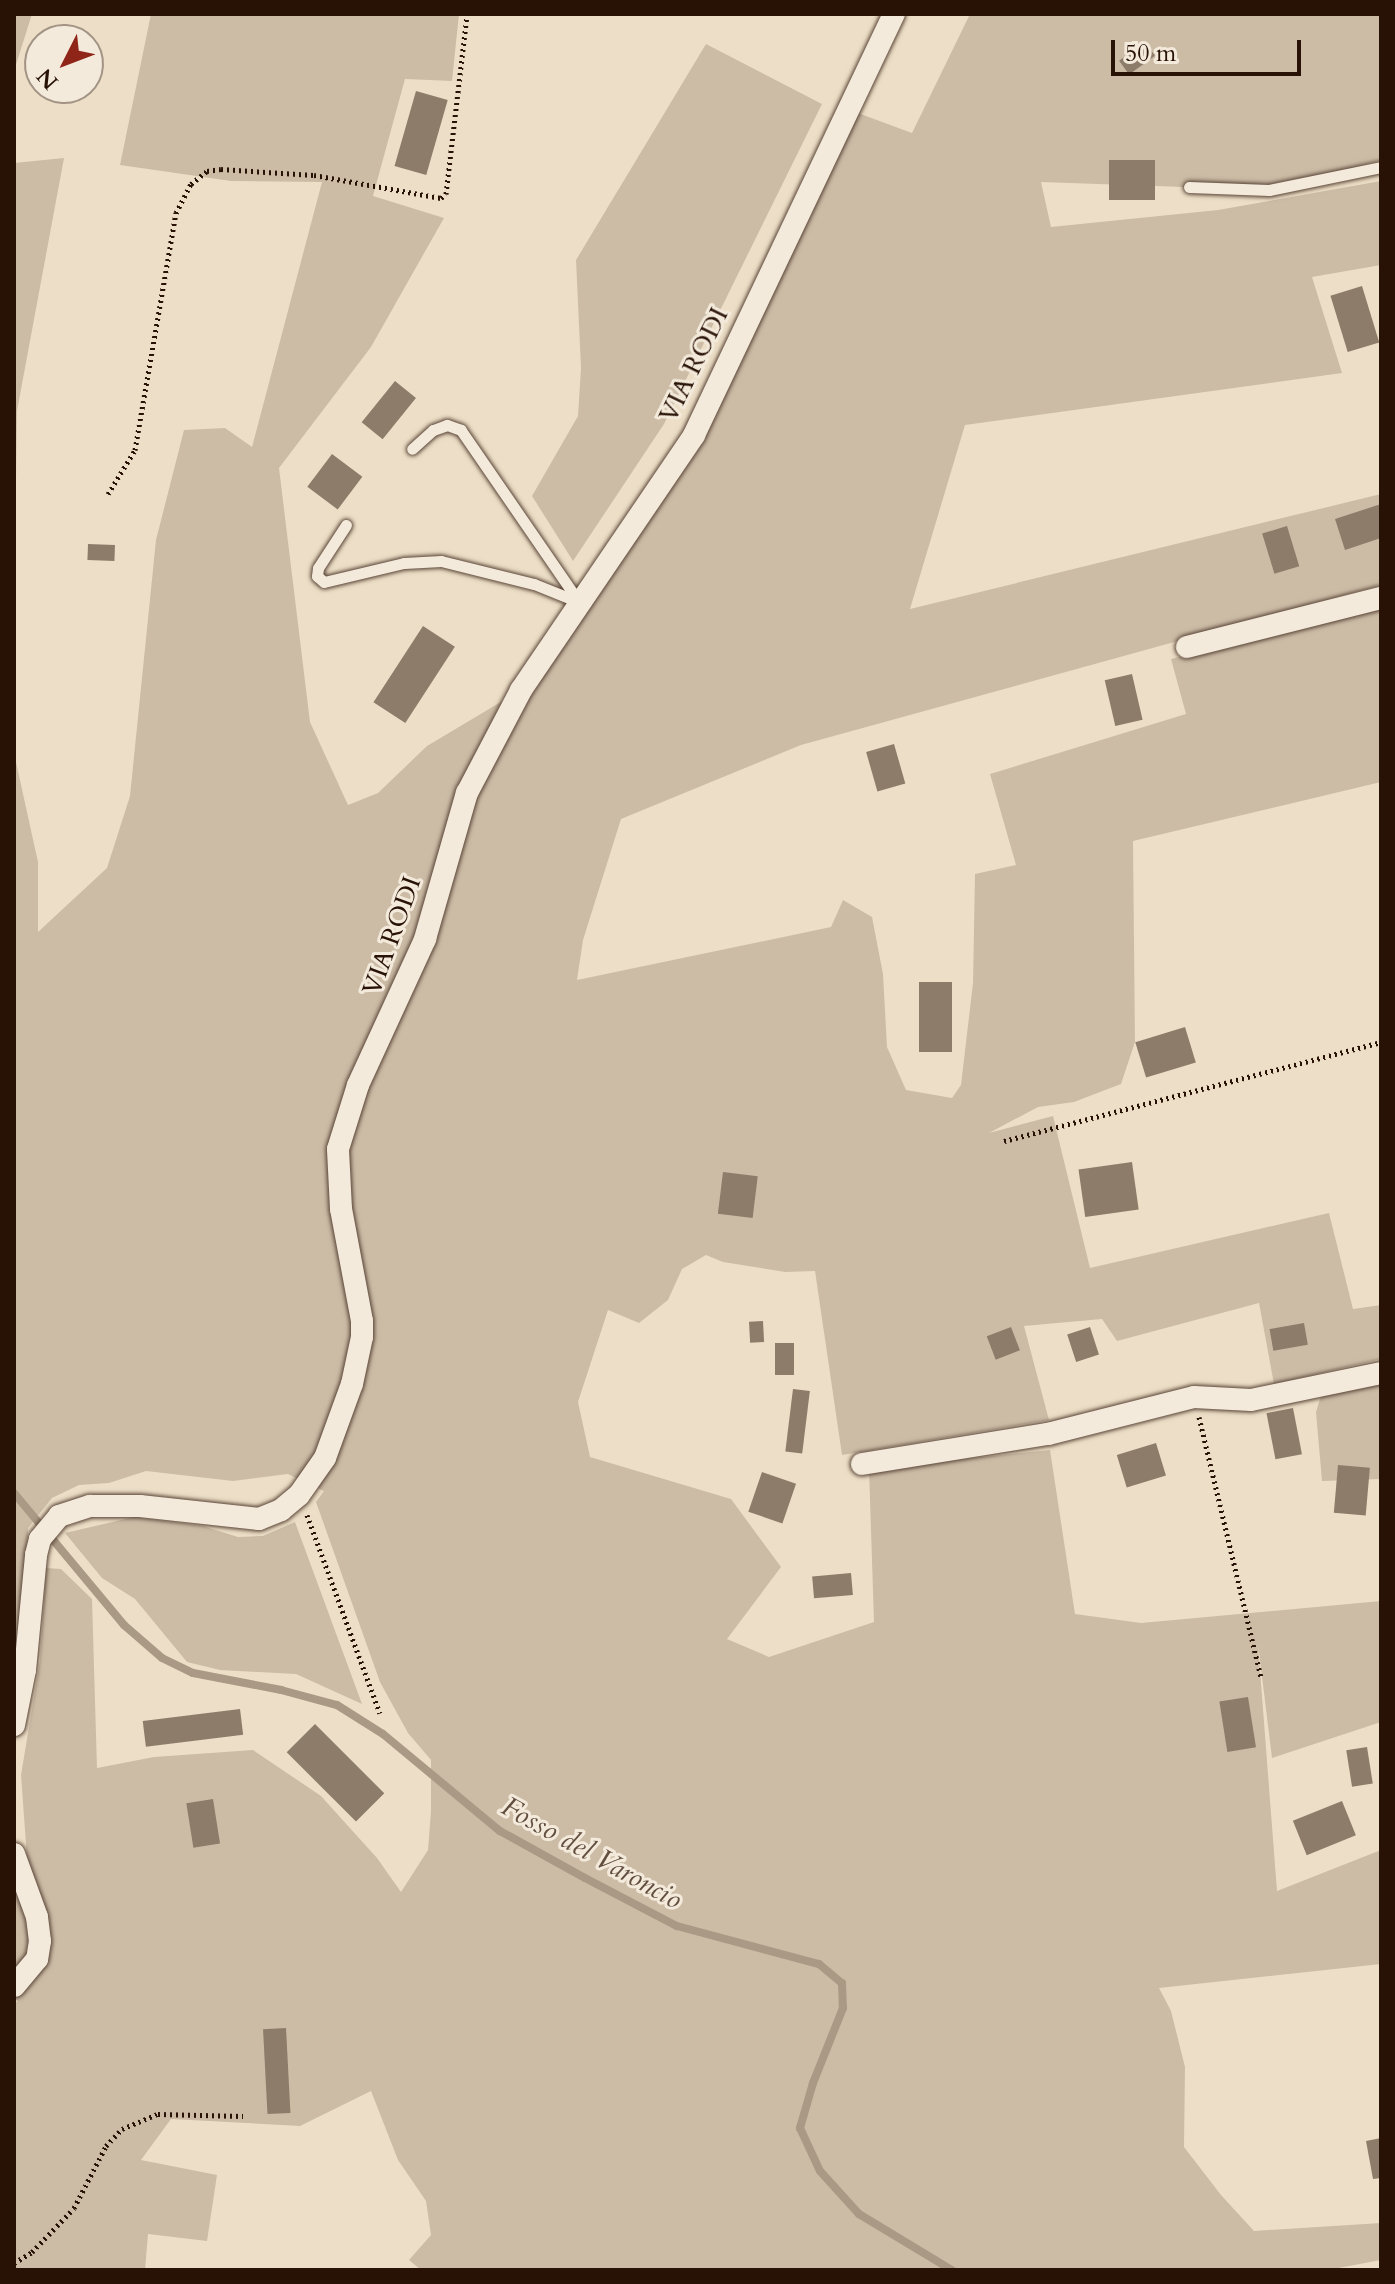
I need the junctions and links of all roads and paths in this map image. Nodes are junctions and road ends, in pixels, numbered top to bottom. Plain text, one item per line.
1 (467, 14) edge
2 (894, 14) edge
3 (1381, 167) edge
4 (1189, 187) dead end
5 (412, 449) dead end
6 (108, 494) dead end
7 (346, 525) dead end
8 (1381, 598) edge
9 (579, 602) junction
10 (1187, 647) dead end
11 (1381, 1042) edge
12 (1004, 1141) dead end
13 (1381, 1373) edge
14 (1194, 1397) junction
15 (862, 1464) dead end
16 (299, 1495) junction
17 (1261, 1677) dead end
18 (380, 1713) dead end
19 (14, 1725) edge
20 (14, 1854) edge
21 (14, 1986) edge
22 (243, 2116) dead end
23 (14, 2263) edge

1 - 6 path
2 - 9 street, VIA RODI
3 - 4 lane
5 - 9 lane
7 - 9 lane
8 - 10 street
9 - 16 street, VIA RODI
11 - 12 path
13 - 14 street
14 - 15 street
14 - 17 path
16 - 18 path
16 - 19 street, VIA RODI
20 - 21 street
22 - 23 path

